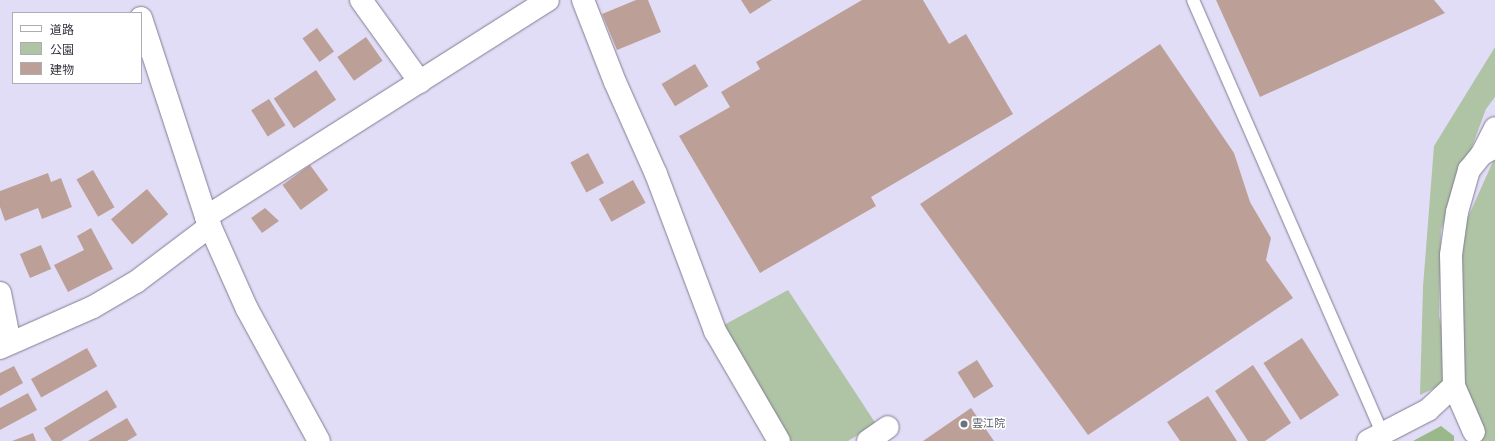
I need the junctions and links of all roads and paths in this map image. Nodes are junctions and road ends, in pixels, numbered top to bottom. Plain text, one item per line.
1 (135, 0) edge
2 (361, 0) edge
3 (548, 0) edge
4 (583, 0) edge
5 (1193, 0) edge
6 (140, 12) edge
7 (142, 21) edge
8 (420, 82) junction
9 (1495, 128) edge
10 (1488, 151) edge
11 (208, 222) junction
12 (0, 293) edge
13 (5, 345) edge
14 (1454, 386) junction
15 (888, 427) dead end
16 (1474, 432) dead end
17 (1375, 437) edge
18 (319, 441) edge
19 (779, 441) edge
20 (868, 441) edge

1 - 6 street
2 - 8 street
3 - 8 street
4 - 19 street
5 - 17 lane
7 - 11 street
8 - 11 street
9 - 10 street
10 - 14 street
11 - 13 street
11 - 18 street
12 - 13 street
14 - 16 street
14 - 17 street
15 - 20 street

